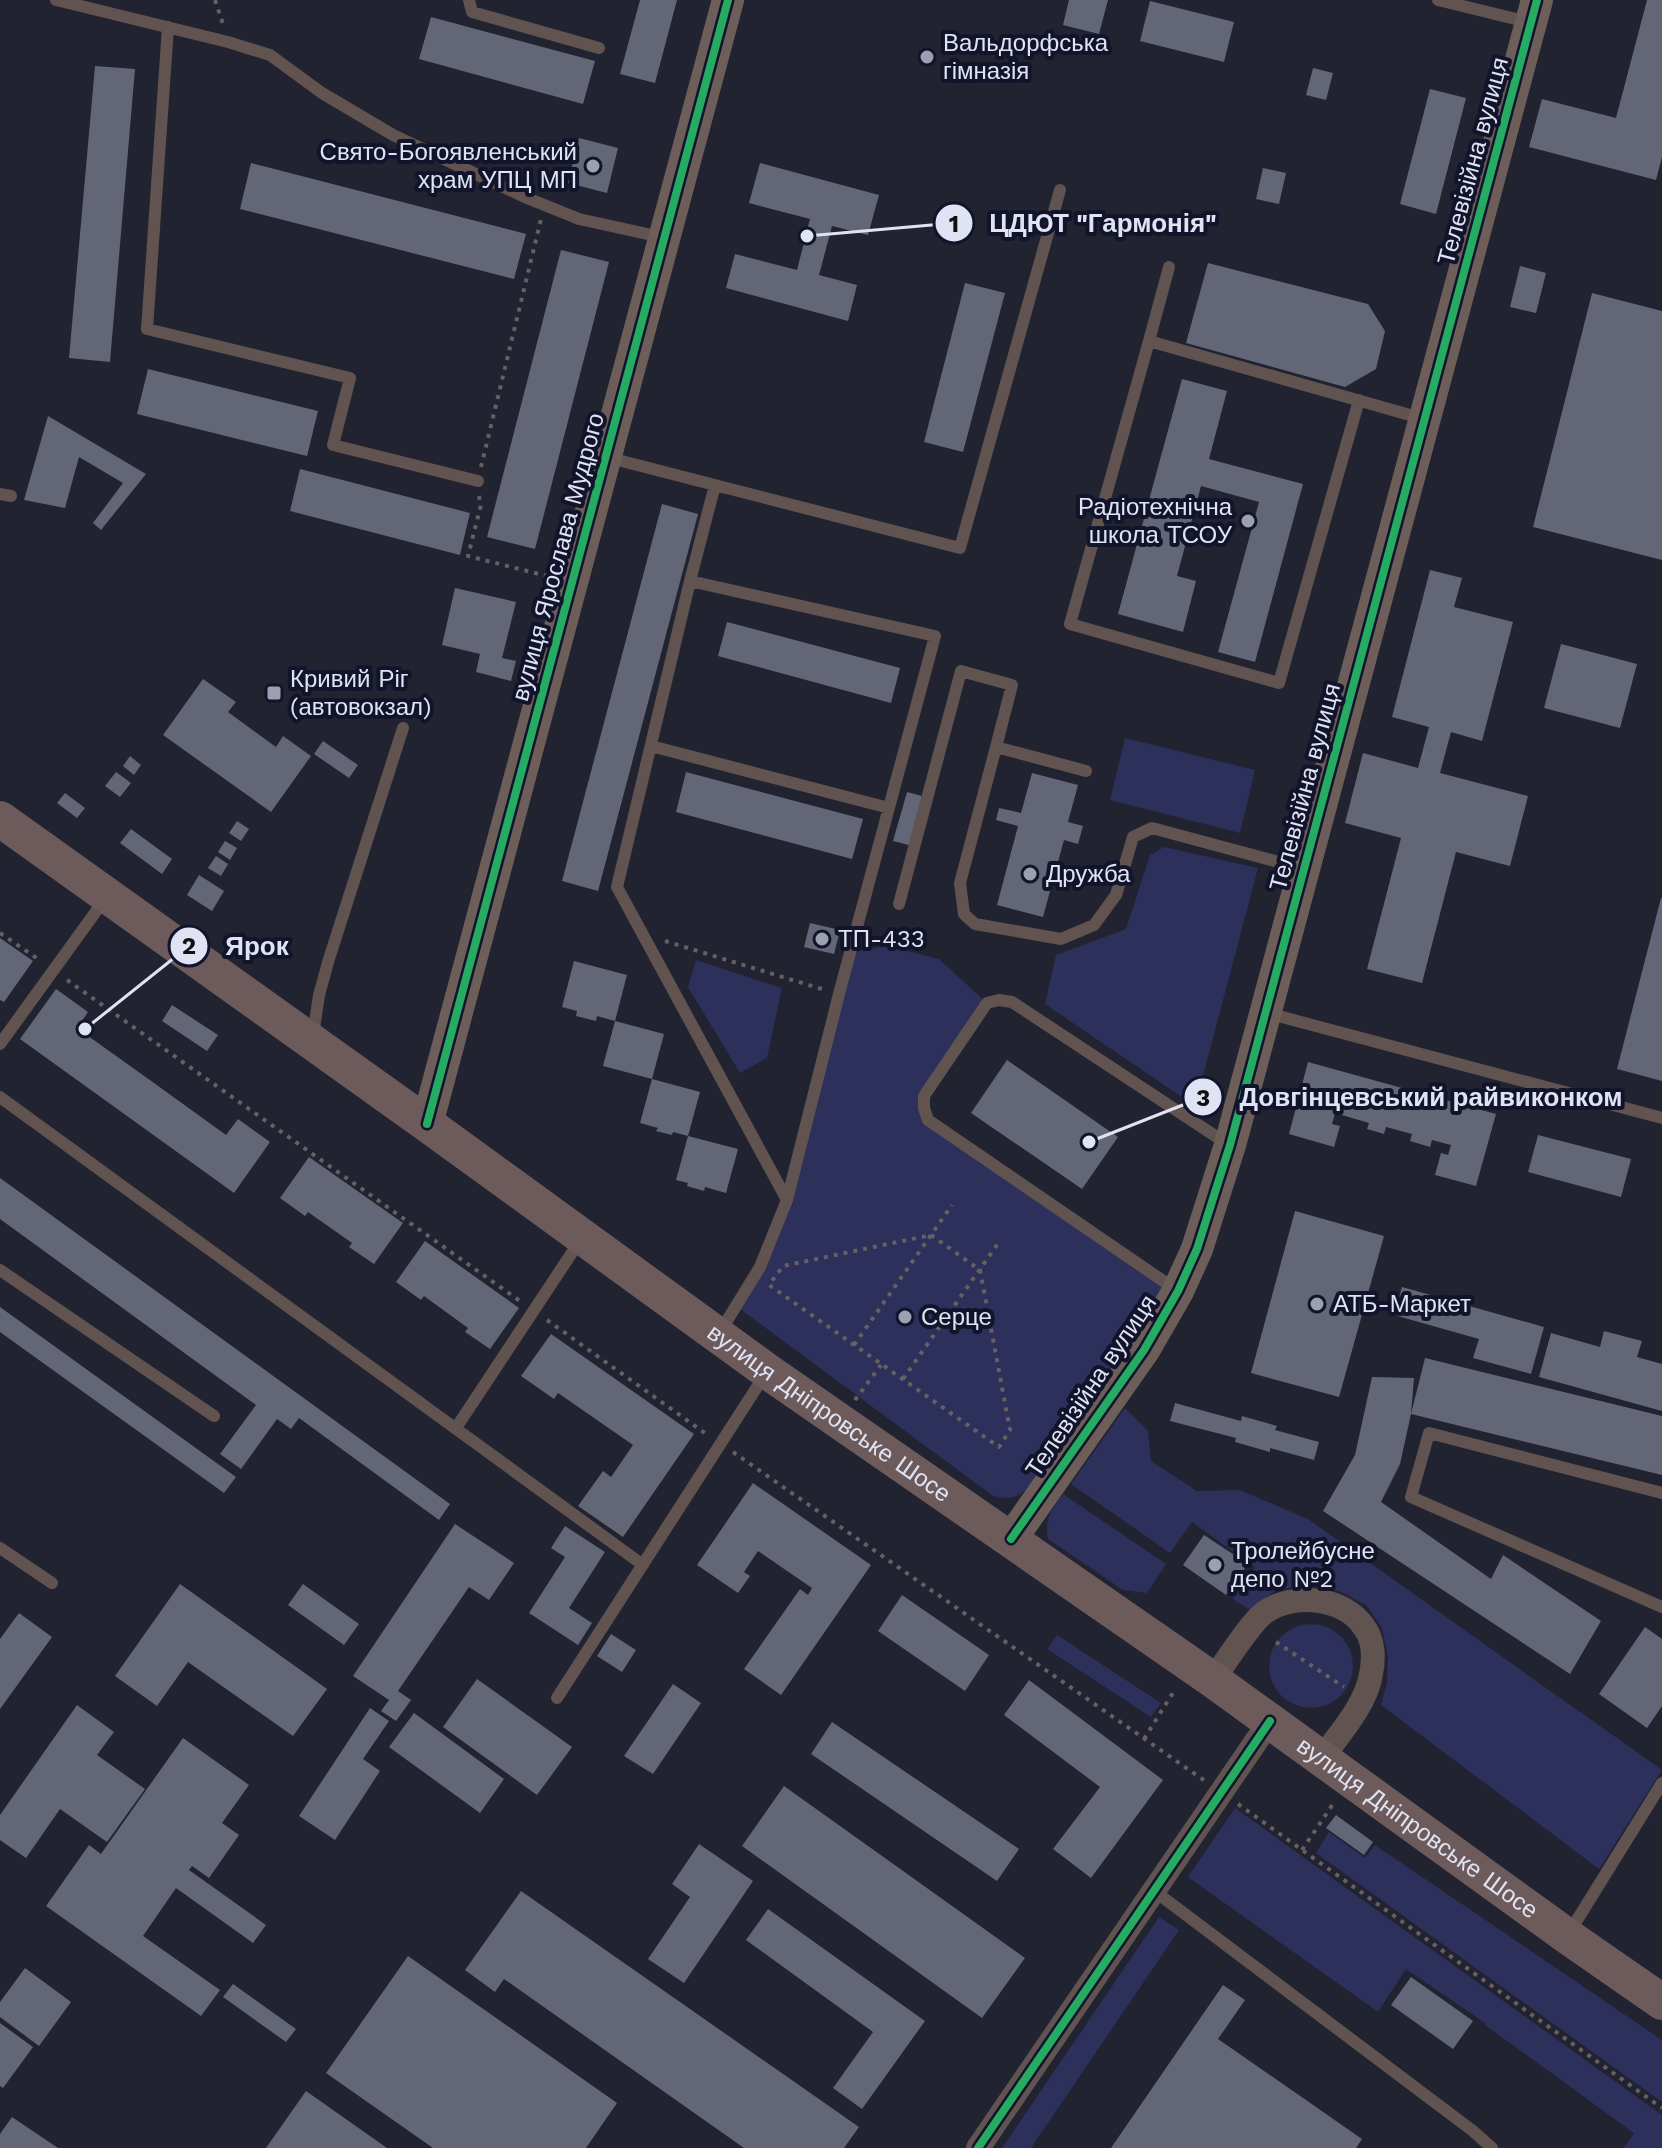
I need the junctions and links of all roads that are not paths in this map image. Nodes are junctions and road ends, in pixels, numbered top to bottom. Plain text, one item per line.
1 (56, 0) edge
2 (469, 0) edge
3 (728, 0) edge
4 (1438, 0) edge
5 (1534, 12) edge
6 (168, 27) junction
7 (599, 48) dead end
8 (1060, 190) dead end
9 (665, 237) junction
10 (1169, 267) dead end
11 (1149, 341) junction
12 (1359, 400) junction
13 (1424, 419) junction
14 (606, 457) junction
15 (478, 481) road end
16 (715, 485) junction
17 (690, 581) junction
18 (403, 728) dead end
19 (651, 746) junction
20 (996, 747) junction
21 (1086, 771) dead end
22 (889, 808) junction
23 (0, 819) edge
24 (1304, 869) junction
25 (107, 896) junction
26 (899, 904) dead end
27 (1264, 1012) junction
28 (312, 1043) junction
29 (0, 1044) edge
30 (0, 1097) edge
31 (1662, 1118) edge
32 (427, 1124) junction
33 (1230, 1145) junction
34 (787, 1200) junction
35 (583, 1237) junction
36 (0, 1270) edge
37 (1178, 1291) junction
38 (718, 1335) junction
39 (767, 1371) junction
40 (214, 1416) dead end
41 (456, 1428) junction
42 (1662, 1493) edge
43 (1011, 1539) junction
44 (0, 1548) edge
45 (643, 1565) junction
46 (52, 1583) dead end
47 (1662, 1607) edge
48 (1213, 1680) junction
49 (557, 1698) dead end
50 (1270, 1721) junction
51 (1322, 1758) junction
52 (1662, 1783) edge
53 (1153, 1890) junction
54 (1567, 1936) junction
55 (1662, 2002) edge
56 (978, 2148) edge
57 (1492, 2148) edge

1 - 6 lane
2 - 7 lane
3 - 9 street, вулиця Ярослава Мудрого
4 - 5 lane
5 - 13 street, Телевізійна вулиця
6 - 9 lane
6 - 15 lane
8 - 16 lane
9 - 14 street, вулиця Ярослава Мудрого
10 - 11 lane
11 - 12 lane
11 - 12 lane
12 - 13 lane
13 - 24 street, Телевізійна вулиця
14 - 16 lane
14 - 32 street, вулиця Ярослава Мудрого
16 - 17 lane
17 - 19 lane
17 - 22 lane
18 - 28 lane
19 - 22 lane
19 - 34 lane
20 - 21 lane
20 - 24 lane
20 - 26 lane
22 - 34 lane
23 - 25 main road, вулиця Дніпровське Шосе
24 - 27 street, Телевізійна вулиця
25 - 28 main road, вулиця Дніпровське Шосе
25 - 29 lane
27 - 31 lane
27 - 33 street, Телевізійна вулиця
28 - 32 main road, вулиця Дніпровське Шосе
30 - 41 lane
32 - 35 main road, вулиця Дніпровське Шосе
33 - 37 street, Телевізійна вулиця
33 - 37 lane
34 - 38 lane
35 - 38 main road, вулиця Дніпровське Шосе
35 - 41 lane
36 - 40 lane
37 - 43 street, Телевізійна вулиця
38 - 39 main road, вулиця Дніпровське Шосе
39 - 43 main road, вулиця Дніпровське Шосе
39 - 45 lane
41 - 45 lane
42 - 47 lane
43 - 48 main road, вулиця Дніпровське Шосе
44 - 46 lane
45 - 49 lane
48 - 50 main road, вулиця Дніпровське Шосе
48 - 51 street
50 - 51 main road, вулиця Дніпровське Шосе
50 - 53 street
51 - 54 main road, вулиця Дніпровське Шосе
52 - 54 lane
53 - 56 street
53 - 57 lane
54 - 55 main road, вулиця Дніпровське Шосе

